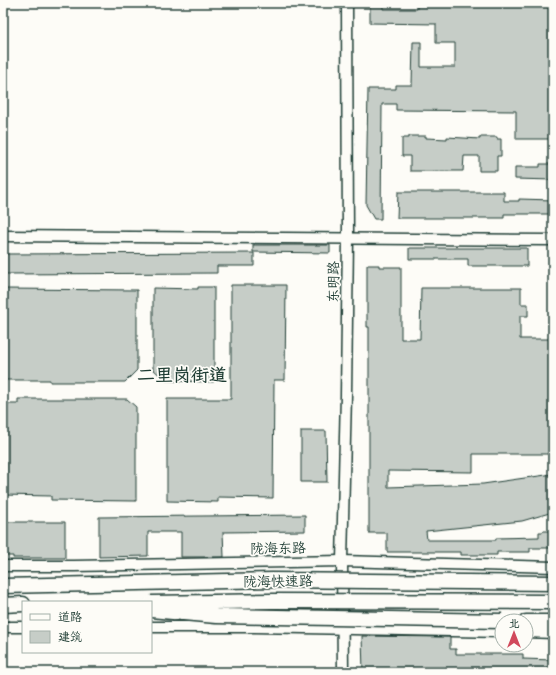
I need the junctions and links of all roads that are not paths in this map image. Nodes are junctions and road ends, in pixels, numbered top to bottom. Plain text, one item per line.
1 (347, 3) edge
2 (3, 236) edge
3 (348, 238) junction
4 (553, 240) edge
5 (342, 561) junction
6 (3, 566) edge
7 (553, 567) edge
8 (553, 583) edge
9 (3, 586) edge
10 (553, 602) edge
11 (152, 603) edge
12 (3, 604) edge
13 (22, 604) edge
14 (152, 610) edge
15 (494, 622) edge
16 (534, 622) edge
17 (553, 622) edge
18 (3, 627) edge
19 (22, 627) edge
20 (152, 627) edge
21 (343, 629) junction
22 (494, 632) edge
23 (534, 632) edge
24 (553, 633) edge
25 (343, 672) edge

1 - 3 street, 东明路
2 - 3 street
3 - 4 street
3 - 5 street, 东明路
5 - 6 street, 陇海东路
5 - 7 street, 陇海东路
5 - 21 street, 东明路
8 - 9 highway, 陇海快速路, bridge
10 - 11 highway, 陇海快速路, bridge
12 - 13 highway
14 - 15 highway, bridge
16 - 17 highway
18 - 19 street
20 - 21 street
21 - 22 street
21 - 25 street, 东明路
23 - 24 street

